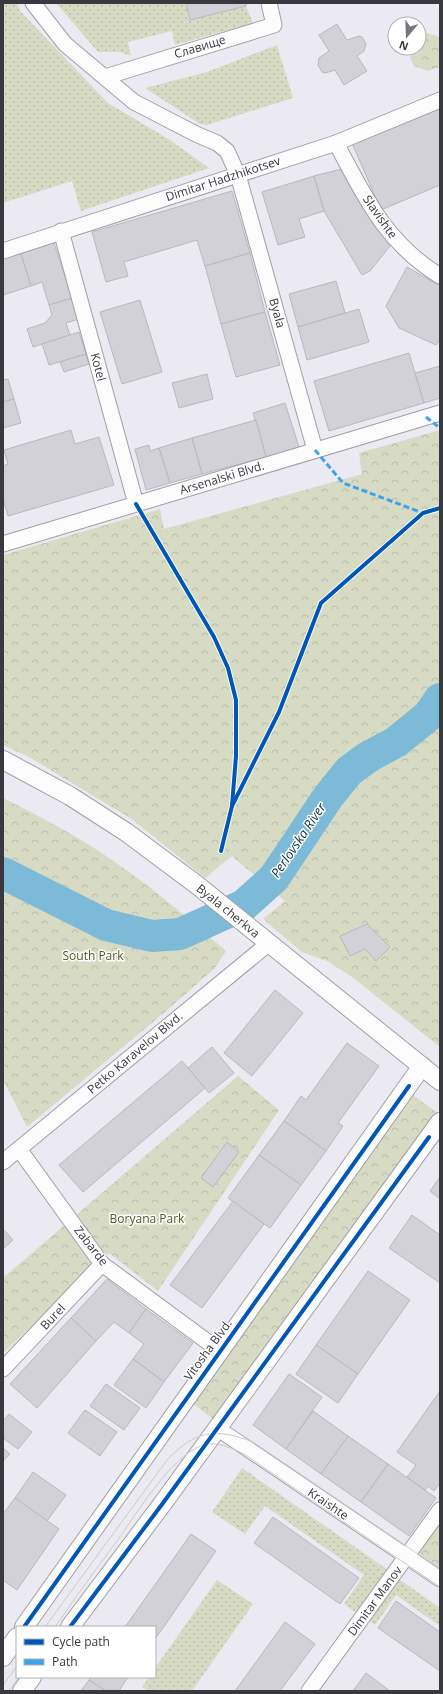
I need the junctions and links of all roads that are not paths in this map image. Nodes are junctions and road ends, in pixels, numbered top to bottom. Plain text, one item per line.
1 (33, 3) edge
2 (269, 3) edge
3 (105, 77) junction
4 (440, 100) edge
5 (336, 143) junction
6 (238, 175) junction
7 (61, 231) junction
8 (3, 251) edge
9 (440, 276) edge
10 (440, 413) edge
11 (315, 450) junction
12 (136, 504) junction
13 (3, 544) edge
14 (3, 760) edge
15 (268, 944) junction
16 (422, 1066) junction
17 (440, 1080) edge
18 (440, 1122) edge
19 (20, 1149) junction
20 (3, 1162) edge
21 (102, 1264) junction
22 (220, 1351) junction
23 (3, 1369) edge
24 (217, 1428) junction
25 (440, 1510) edge
26 (407, 1556) junction
27 (440, 1579) edge
28 (25, 1626) edge
29 (71, 1626) edge
30 (16, 1638) edge
31 (3, 1657) edge
32 (31, 1678) edge
33 (22, 1691) edge
34 (309, 1691) edge

1 - 3 street
2 - 3 street, Славище
3 - 6 street
4 - 5 street, Dimitar Hadzhikotsev
5 - 6 street, Dimitar Hadzhikotsev
5 - 9 street, Slavishte
6 - 7 street, Dimitar Hadzhikotsev
6 - 11 street, Byala
7 - 8 street, Dimitar Hadzhikotsev
7 - 12 street, Kotel
10 - 11 street, Arsenalski Blvd.
11 - 12 street, Arsenalski Blvd.
12 - 13 street, Arsenalski Blvd.
14 - 15 street, Byala cherkva
15 - 16 street, Byala cherkva
15 - 19 street, Petko Karavelov Blvd.
16 - 17 street, Byala cherkva
16 - 22 street, Vitosha Blvd.
18 - 24 street
19 - 20 street, Petko Karavelov Blvd.
19 - 21 street, Zabarde
21 - 22 street, Zabarde
21 - 23 street, Burel
22 - 28 street, Vitosha Blvd.
24 - 26 street, Kraishte
24 - 29 street
25 - 26 street, Dimitar Manov
26 - 27 street, Kraishte
26 - 34 street, Dimitar Manov
30 - 31 street
32 - 33 street

